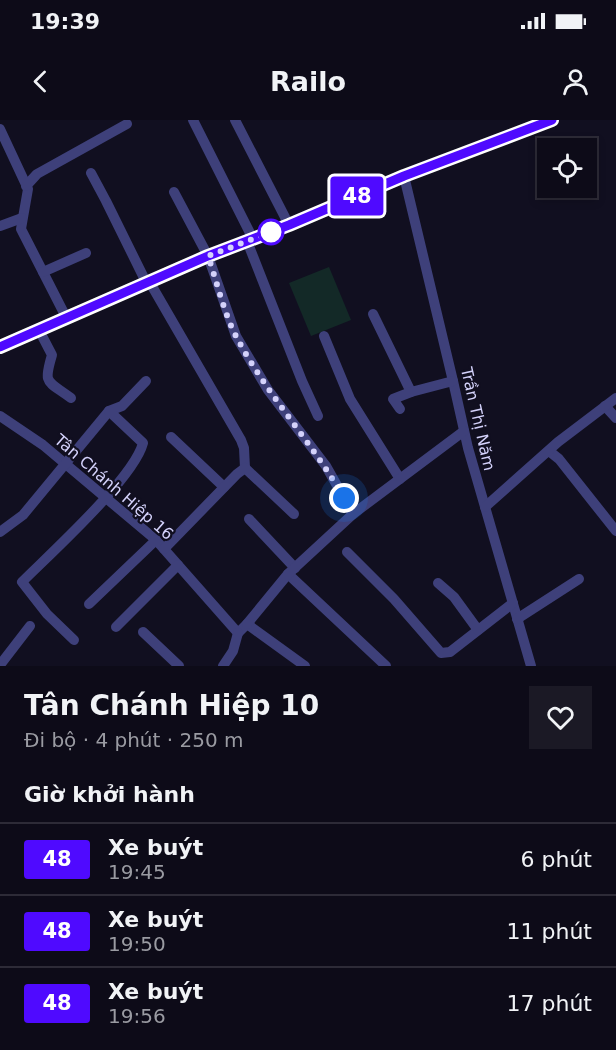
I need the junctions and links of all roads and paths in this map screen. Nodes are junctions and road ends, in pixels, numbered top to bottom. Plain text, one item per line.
1 (193, 120) edge
2 (235, 120) edge
3 (552, 120) edge
4 (127, 124) dead end
5 (0, 129) edge
6 (91, 173) dead end
7 (404, 176) junction
8 (26, 186) junction
9 (174, 192) dead end
10 (22, 218) junction
11 (289, 225) junction
12 (0, 226) edge
13 (250, 240) junction
14 (86, 253) dead end
15 (208, 256) junction
16 (43, 272) junction
17 (147, 281) junction
18 (373, 314) dead end
19 (67, 319) junction
20 (39, 330) junction
21 (324, 336) dead end
22 (0, 347) edge
23 (146, 381) dead end
24 (453, 381) junction
25 (411, 392) junction
26 (71, 398) dead end
27 (616, 398) edge
28 (605, 406) junction
29 (400, 410) dead end
30 (109, 411) junction
31 (0, 416) edge
32 (318, 416) dead end
33 (616, 418) edge
34 (464, 430) junction
35 (171, 436) dead end
36 (549, 451) junction
37 (66, 464) junction
38 (245, 468) junction
39 (400, 479) junction
40 (224, 487) junction
41 (105, 497) junction
42 (485, 507) junction
43 (294, 514) dead end
44 (353, 514) junction
45 (249, 519) dead end
46 (616, 531) edge
47 (0, 532) edge
48 (156, 540) junction
49 (164, 549) junction
50 (347, 552) dead end
51 (178, 565) junction
52 (291, 571) junction
53 (579, 579) dead end
54 (438, 583) dead end
55 (513, 603) junction
56 (89, 604) dead end
57 (517, 619) junction
58 (247, 624) junction
59 (30, 626) dead end
60 (116, 627) dead end
61 (478, 630) junction
62 (143, 632) dead end
63 (238, 633) junction
64 (74, 640) dead end
65 (0, 665) edge
66 (179, 666) edge
67 (223, 666) edge
68 (305, 666) edge
69 (386, 666) edge
70 (531, 666) edge

1 - 13 street
2 - 11 street
3 - 7 street
4 - 8 street
5 - 8 street
6 - 17 street
7 - 11 street
7 - 24 street, Trần Thị Năm
8 - 10 street
9 - 15 street
10 - 12 street
10 - 16 street
11 - 13 street
13 - 15 street
13 - 32 street
14 - 16 street
15 - 17 street
15 - 44 street
16 - 19 street
17 - 19 street
17 - 38 street
18 - 25 street
19 - 20 street
20 - 22 street
20 - 26 street
21 - 39 street
23 - 30 street
24 - 25 street
24 - 34 street, Trần Thị Năm
25 - 29 street
27 - 28 street
28 - 33 street
28 - 36 street
30 - 37 street
30 - 41 street
31 - 37 street, Tân Chánh Hiệp 16
34 - 39 street
34 - 42 street, Trần Thị Năm
35 - 40 street
36 - 42 street
36 - 46 street
37 - 41 street, Tân Chánh Hiệp 16
37 - 47 street
38 - 40 street
38 - 43 street
39 - 44 street
40 - 49 street
41 - 48 street, Tân Chánh Hiệp 16
41 - 64 street
42 - 55 street, Trần Thị Năm
44 - 52 street
45 - 52 street
48 - 49 street, Tân Chánh Hiệp 16
48 - 56 street
49 - 51 street, Tân Chánh Hiệp 16
50 - 61 street
51 - 60 street
51 - 63 street, Tân Chánh Hiệp 16
52 - 58 street
52 - 69 street
53 - 57 street
54 - 61 street
55 - 57 street, Trần Thị Năm
55 - 61 street
57 - 70 street, Trần Thị Năm
58 - 63 street
58 - 68 street
59 - 65 street
62 - 66 street
63 - 67 street

